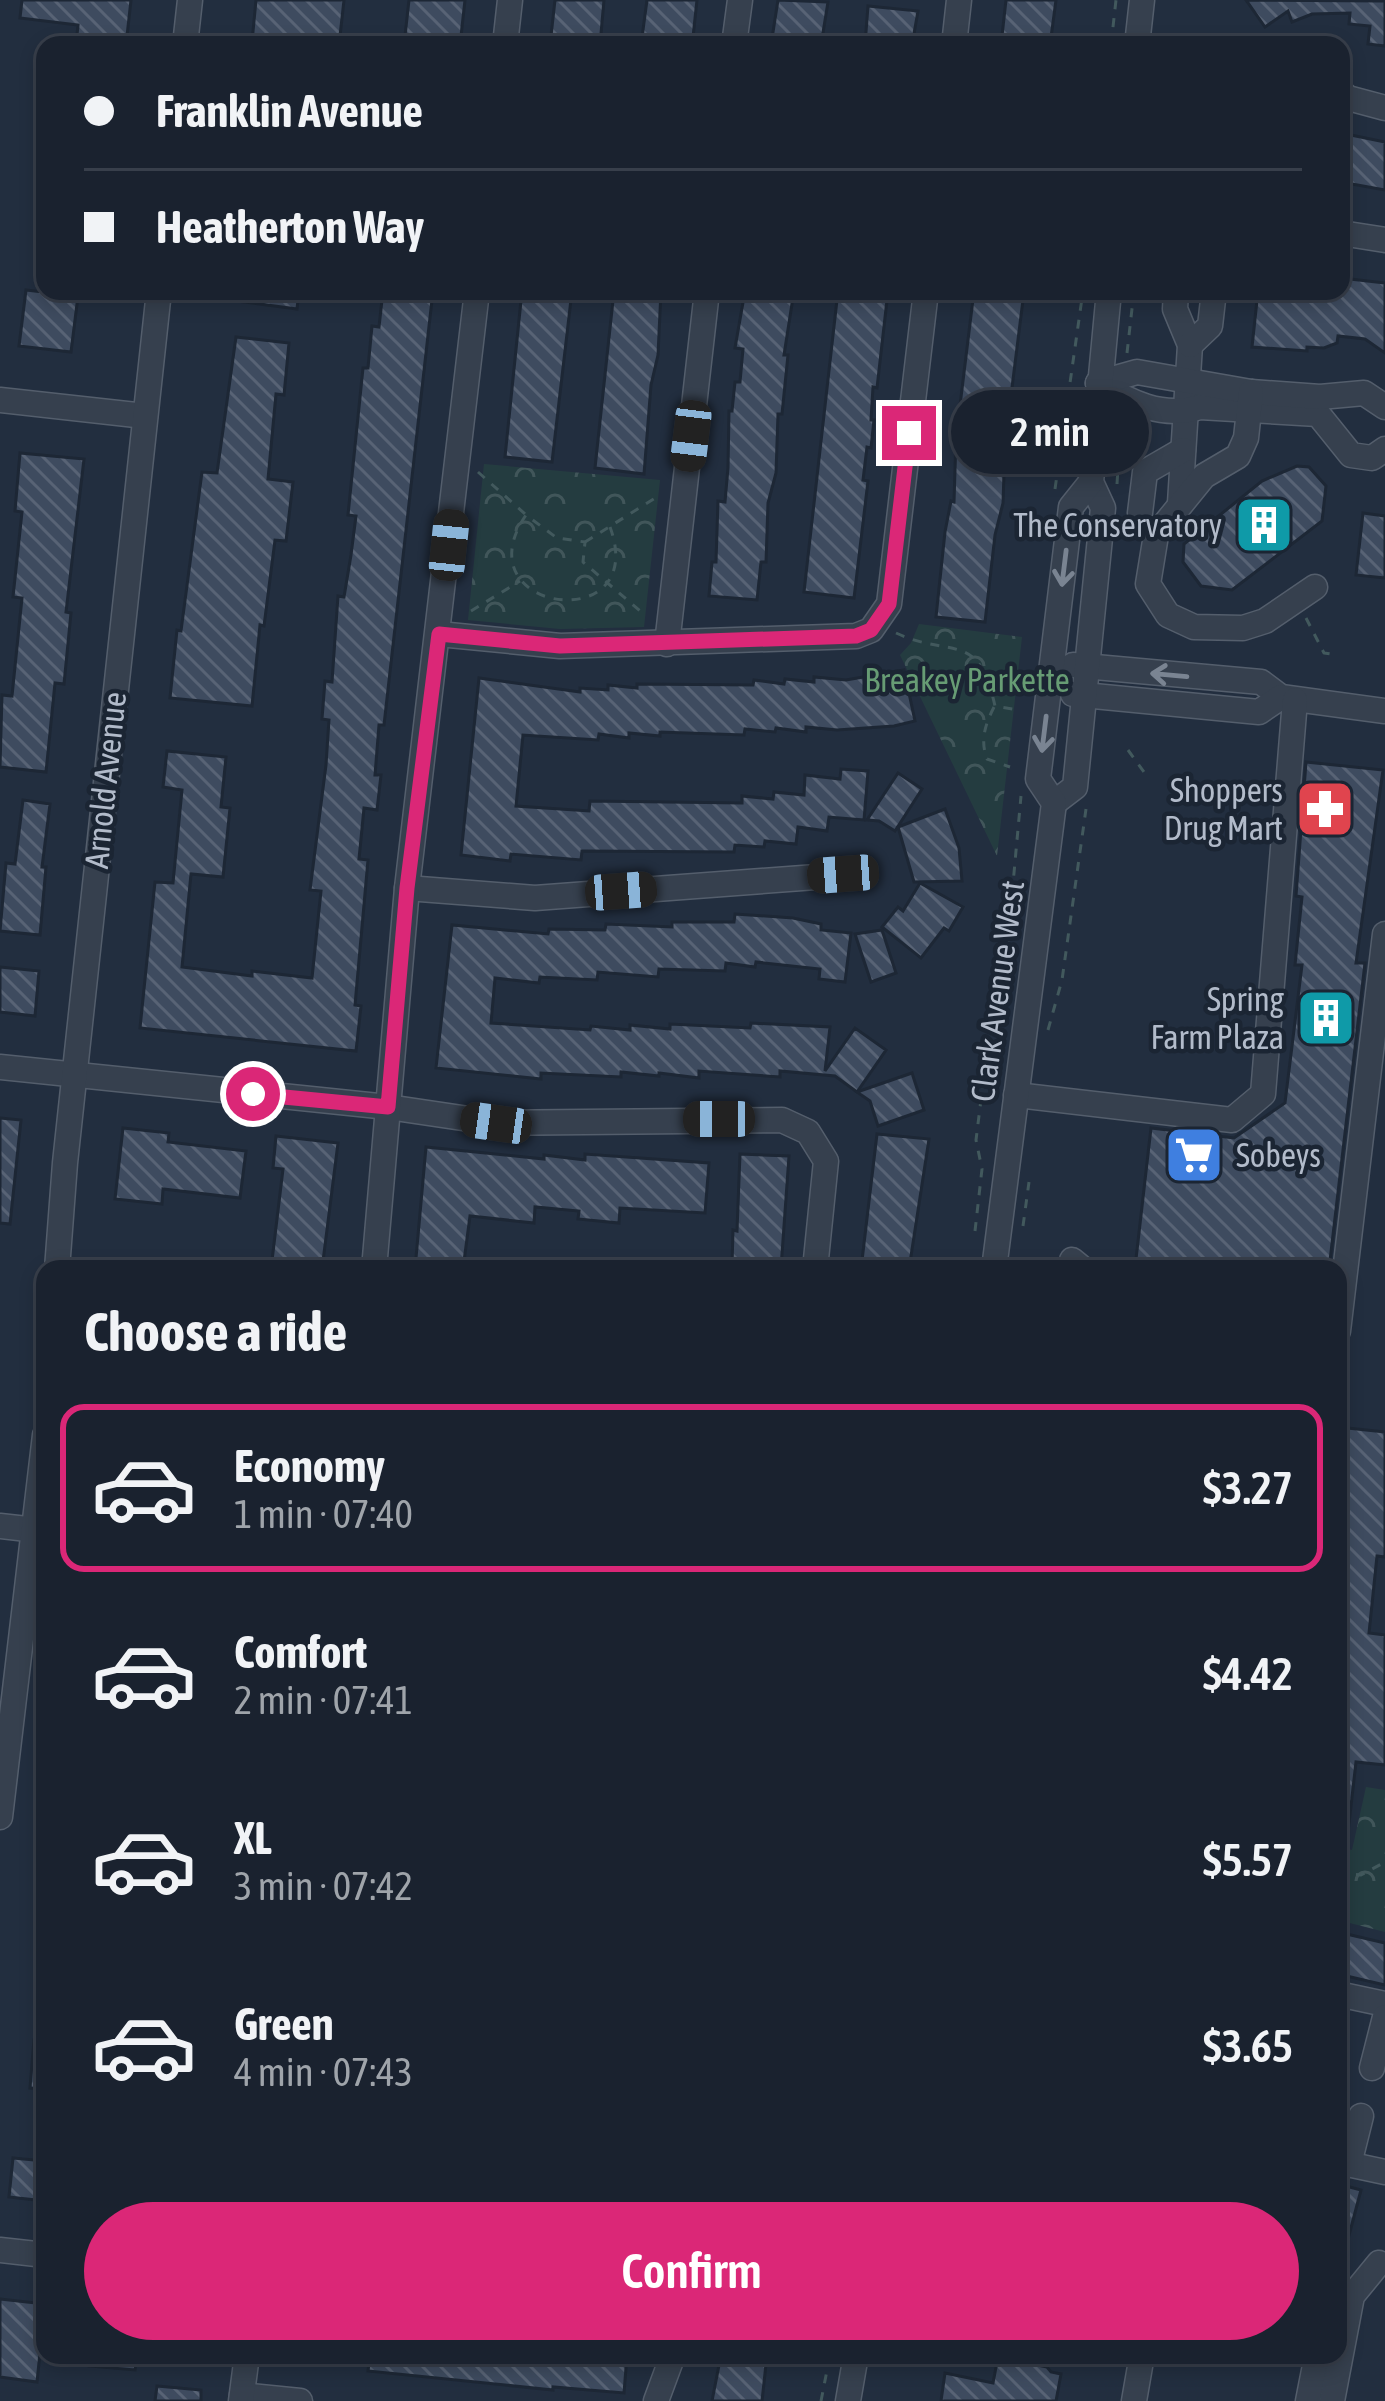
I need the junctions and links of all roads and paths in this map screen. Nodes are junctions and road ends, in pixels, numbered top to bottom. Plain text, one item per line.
1 (190, 0) edge
2 (510, 0) edge
3 (740, 0) edge
4 (959, 0) edge
5 (1116, 0) edge
6 (1142, 0) edge
7 (186, 36) edge
8 (506, 36) edge
9 (735, 36) edge
10 (955, 36) edge
11 (1113, 36) edge
12 (1138, 36) edge
13 (1350, 99) edge
14 (1385, 108) edge
15 (1350, 234) edge
16 (1385, 240) edge
17 (158, 300) edge
18 (476, 300) edge
19 (706, 300) edge
20 (925, 300) edge
21 (1082, 300) edge
22 (1108, 300) edge
23 (1133, 300) edge
24 (1176, 300) edge
25 (1213, 300) edge
26 (1190, 345) junction
27 (1188, 379) junction
28 (1098, 383) junction
29 (1124, 387) junction
30 (1341, 395) junction
31 (0, 400) edge
32 (1250, 400) junction
33 (1385, 407) edge
34 (1186, 411) junction
35 (145, 416) junction
36 (1325, 422) junction
37 (1385, 449) edge
38 (1184, 450) junction
39 (459, 455) junction
40 (1104, 483) junction
41 (1054, 492) dead end
42 (660, 495) dead end
43 (1180, 503) junction
44 (1140, 513) dead end
45 (526, 515) junction
46 (610, 526) junction
47 (585, 542) junction
48 (521, 580) junction
49 (605, 580) junction
50 (1305, 594) joint
51 (471, 611) dead end
52 (654, 618) dead end
53 (895, 632) dead end
54 (439, 634) junction
55 (667, 644) junction
56 (1331, 654) dead end
57 (1053, 662) junction
58 (1087, 667) junction
59 (1050, 691) junction
60 (1084, 696) junction
61 (1288, 699) junction
62 (995, 706) junction
63 (1018, 710) dead end
64 (1385, 711) edge
65 (1128, 750) dead end
66 (1010, 767) dead end
67 (1144, 772) dead end
68 (1022, 783) dead end
69 (1088, 801) dead end
70 (1054, 803) junction
71 (843, 874) dead end
72 (407, 888) junction
73 (1385, 934) edge
74 (1043, 1042) dead end
75 (0, 1067) edge
76 (74, 1076) junction
77 (1016, 1095) junction
78 (388, 1107) junction
79 (1028, 1174) dead end
80 (1022, 1237) dead end
81 (974, 1247) dead end
82 (58, 1260) edge
83 (375, 1260) edge
84 (816, 1260) edge
85 (995, 1260) edge
86 (1346, 1260) edge
87 (0, 1526) edge
88 (36, 1530) edge
89 (36, 1565) edge
90 (0, 1817) edge
91 (1385, 1862) edge
92 (1347, 1874) edge
93 (1347, 1996) edge
94 (1385, 2004) edge
95 (1385, 2017) edge
96 (1372, 2068) dead end
97 (1361, 2116) dead end
98 (1347, 2155) edge
99 (1347, 2164) edge
100 (1385, 2172) edge
101 (0, 2250) edge
102 (36, 2254) edge
103 (1379, 2263) dead end
104 (1347, 2322) edge
105 (246, 2364) edge
106 (670, 2364) edge
107 (828, 2364) edge
108 (854, 2364) edge
109 (1140, 2364) edge
110 (1315, 2364) edge
111 (1339, 2364) edge
112 (241, 2398) edge
113 (300, 2401) edge
114 (656, 2401) edge
115 (821, 2401) edge
116 (848, 2401) edge
117 (1134, 2401) edge
118 (1308, 2401) edge
119 (1332, 2401) edge

1 - 7 street
2 - 8 street
3 - 9 street
4 - 10 street
5 - 11 path
6 - 12 street
13 - 14 street
15 - 16 street
17 - 35 street, Arnold Avenue
18 - 39 street
19 - 55 street
20 - 55 street
21 - 41 path
22 - 28 street, Clark Avenue West
23 - 29 path
24 - 26 street
25 - 26 street
26 - 27 street
27 - 29 street
27 - 32 street
27 - 34 street
28 - 29 street
28 - 40 street, Clark Avenue West
29 - 34 street
29 - 40 path
30 - 32 street
30 - 33 street
30 - 36 street
31 - 35 street
32 - 34 street
32 - 36 street
32 - 43 street
34 - 38 street
35 - 76 street, Arnold Avenue
36 - 37 street
38 - 43 street
38 - 44 street
39 - 45 path
39 - 54 street
40 -> 57 street, Clark Avenue West
40 - 58 street, Clark Avenue West
42 - 46 path
43 - 50 street
45 - 47 path
45 - 48 path
46 - 47 path
46 - 49 path
47 - 49 path
48 - 49 path
48 - 51 path
49 - 52 path
50 - 56 path
53 - 62 path
54 - 55 street
54 - 72 street
57 - 58 street
57 - 59 street, Clark Avenue West
58 - 60 street, Clark Avenue West
61 -> 58 street
59 - 60 street
59 -> 70 street, Clark Avenue West
60 - 61 street
60 - 70 street, Clark Avenue West
61 - 64 street
61 - 77 street
62 - 63 path
62 - 66 path
65 - 67 path
68 - 81 path, Clark Avenue West
69 - 74 path, Clark Avenue West
70 - 77 street, Clark Avenue West
71 - 72 street
72 - 78 street
73 - 86 street
75 - 76 street
76 - 78 street
76 - 82 street, Arnold Avenue
77 - 85 street, Clark Avenue West
78 - 83 street
78 - 84 street
79 - 80 path
87 - 88 street
89 - 90 street
91 - 92 path
93 - 94 street
95 - 96 street
97 - 98 street
99 - 100 street
101 - 102 street
103 - 104 street
105 - 112 street
106 - 114 street
107 - 115 path
108 - 116 street
109 - 117 street
110 - 118 street
111 - 119 street
112 - 113 street

